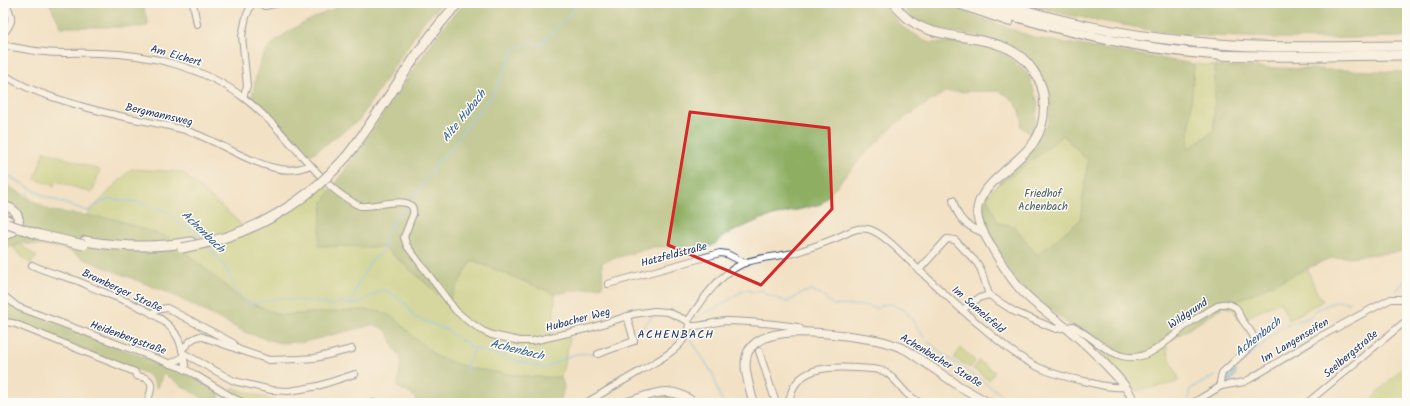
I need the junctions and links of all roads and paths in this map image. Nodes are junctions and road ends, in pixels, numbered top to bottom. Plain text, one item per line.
1 (6, 3) edge
2 (193, 3) edge
3 (252, 3) edge
4 (280, 3) edge
5 (453, 3) edge
6 (458, 3) edge
7 (894, 3) edge
8 (957, 3) edge
9 (973, 3) edge
10 (1002, 3) edge
11 (197, 24) dead end
12 (1069, 32) junction
13 (3, 34) edge
14 (3, 45) edge
15 (1407, 46) edge
16 (1407, 55) edge
17 (3, 74) edge
18 (243, 97) junction
19 (345, 154) junction
20 (310, 165) junction
21 (953, 200) dead end
22 (3, 206) edge
23 (5, 221) edge
24 (984, 233) junction
25 (3, 235) edge
26 (745, 263) junction
27 (32, 265) dead end
28 (919, 270) junction
29 (608, 284) dead end
30 (3, 295) edge
31 (990, 295) junction
32 (1407, 299) edge
33 (962, 310) junction
34 (152, 314) junction
35 (627, 316) junction
36 (1407, 320) edge
37 (3, 322) edge
38 (689, 324) junction
39 (1065, 327) junction
40 (803, 331) junction
41 (237, 349) junction
42 (352, 349) dead end
43 (759, 351) dead end
44 (183, 353) junction
45 (598, 354) dead end
46 (170, 364) junction
47 (186, 370) junction
48 (354, 374) dead end
49 (1220, 386) junction
50 (1126, 387) junction
51 (147, 403) edge
52 (245, 403) edge
53 (370, 403) edge
54 (380, 403) edge
55 (586, 403) edge
56 (624, 403) edge
57 (694, 403) edge
58 (753, 403) edge
59 (776, 403) edge
60 (789, 403) edge
61 (920, 403) edge
62 (989, 403) edge
63 (1134, 403) edge
64 (1194, 403) edge
65 (1308, 403) edge

1 - 13 street
2 - 11 street
3 - 4 street
3 - 18 street
5 - 19 highway
6 - 19 highway
7 - 24 main road
8 - 12 highway
9 - 12 highway
10 - 15 highway
12 - 16 highway
14 - 18 street, Am Eichert
17 - 20 street, Bergmannsweg
18 - 20 street, Am Eichert
19 - 23 highway
20 - 35 street, Hubacher Weg
21 - 24 street
22 - 25 main road
24 - 39 main road
26 - 28 street, Im Samelsfeld
26 - 29 street, Hatzfeldstraße
26 - 38 street, Im Samelsfeld
27 - 34 street, Bromberger Straße
28 - 31 street
28 - 33 street, Im Samelsfeld
30 - 46 street, Heidenbergstraße
31 - 33 street
31 - 39 street
32 - 49 street, Im Langenseifen
33 - 50 street, Im Samelsfeld
34 - 41 street
34 - 44 street, Bromberger Straße
35 - 38 street, Hubacher Weg
35 - 45 street, Hubacher Weg
36 - 65 street, Seelbergstraße
37 - 51 street
38 - 40 street
38 - 55 street, Im Samelsfeld
39 - 49 street, Wildgrund
39 - 50 main road
40 - 58 main road, Achenbacher Straße
40 - 62 main road, Achenbacher Straße
41 - 42 street
41 - 44 street
43 - 59 street
44 - 46 street
44 - 47 street, Bromberger Straße
44 - 48 street
46 - 47 street, Heidenbergstraße
47 - 52 street, Heidenbergstraße
49 - 64 street, Im Langenseifen
50 - 63 main road
53 - 54 street
56 - 57 main road
60 - 61 street

